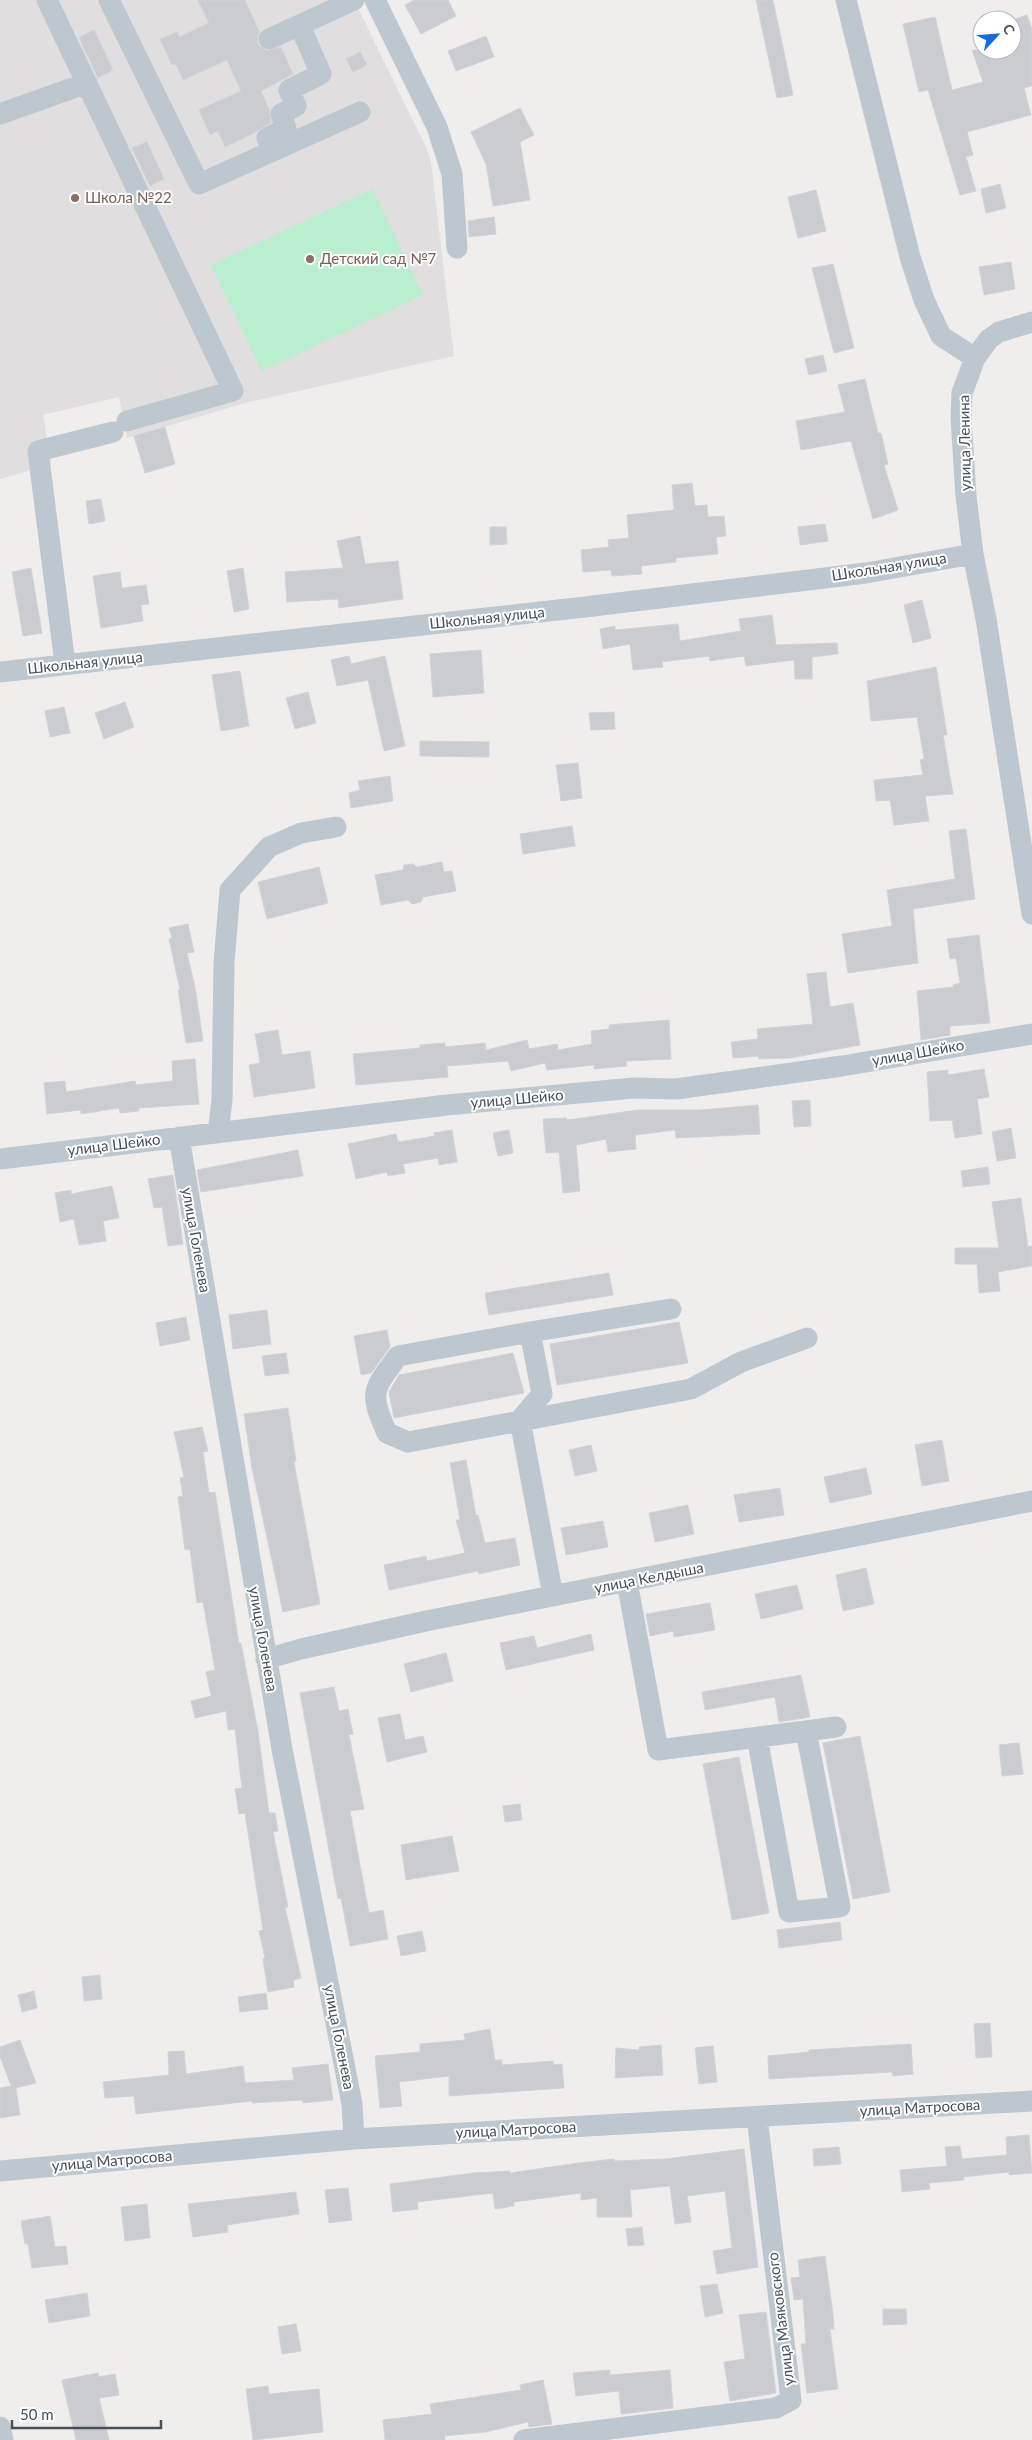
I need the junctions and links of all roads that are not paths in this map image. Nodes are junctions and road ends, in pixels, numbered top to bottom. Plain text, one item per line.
1 (48, 0) edge
2 (108, 0) edge
3 (354, 0) edge
4 (375, 0) edge
5 (846, 0) edge
6 (310, 14) edge
7 (270, 39) dead end
8 (86, 82) junction
9 (360, 112) dead end
10 (0, 114) edge
11 (272, 150) junction
12 (456, 248) dead end
13 (1032, 322) edge
14 (975, 358) junction
15 (973, 554) junction
16 (65, 664) junction
17 (0, 672) edge
18 (336, 827) dead end
19 (1032, 914) edge
20 (1032, 1034) edge
21 (218, 1133) junction
22 (179, 1137) junction
23 (0, 1159) edge
24 (672, 1309) dead end
25 (530, 1332) junction
26 (807, 1338) dead end
27 (520, 1420) junction
28 (1032, 1501) edge
29 (627, 1582) junction
30 (553, 1596) junction
31 (266, 1659) junction
32 (836, 1726) dead end
33 (806, 1731) junction
34 (757, 1738) junction
35 (1032, 2101) edge
36 (757, 2117) junction
37 (354, 2139) junction
38 (0, 2171) edge
39 (0, 2427) edge
40 (3, 2440) edge
41 (524, 2440) edge

1 - 8 street
2 - 11 street
3 - 6 street
4 - 12 street
5 - 14 street
6 - 7 street
6 - 11 street
8 - 10 street
8 - 16 street
9 - 11 street
13 - 14 street
14 - 15 street, улица Ленина
15 - 16 street, Школьная улица
15 - 19 street, улица Ленина
16 - 17 street, Школьная улица
18 - 21 street
20 - 21 street, улица Шейко
21 - 22 street, улица Шейко
22 - 23 street, улица Шейко
22 - 31 street, улица Голенева
24 - 25 street
25 - 27 street
25 - 27 street
26 - 27 street
27 - 30 street
28 - 29 street, улица Келдыша
29 - 30 street, улица Келдыша
29 - 34 street
30 - 31 street, улица Келдыша
31 - 37 street, улица Голенева
32 - 33 street
33 - 34 street
33 - 34 street
35 - 36 street, улица Матросова
36 - 37 street, улица Матросова
36 - 41 street, улица Маяковского
37 - 38 street, улица Матросова
39 - 40 street

